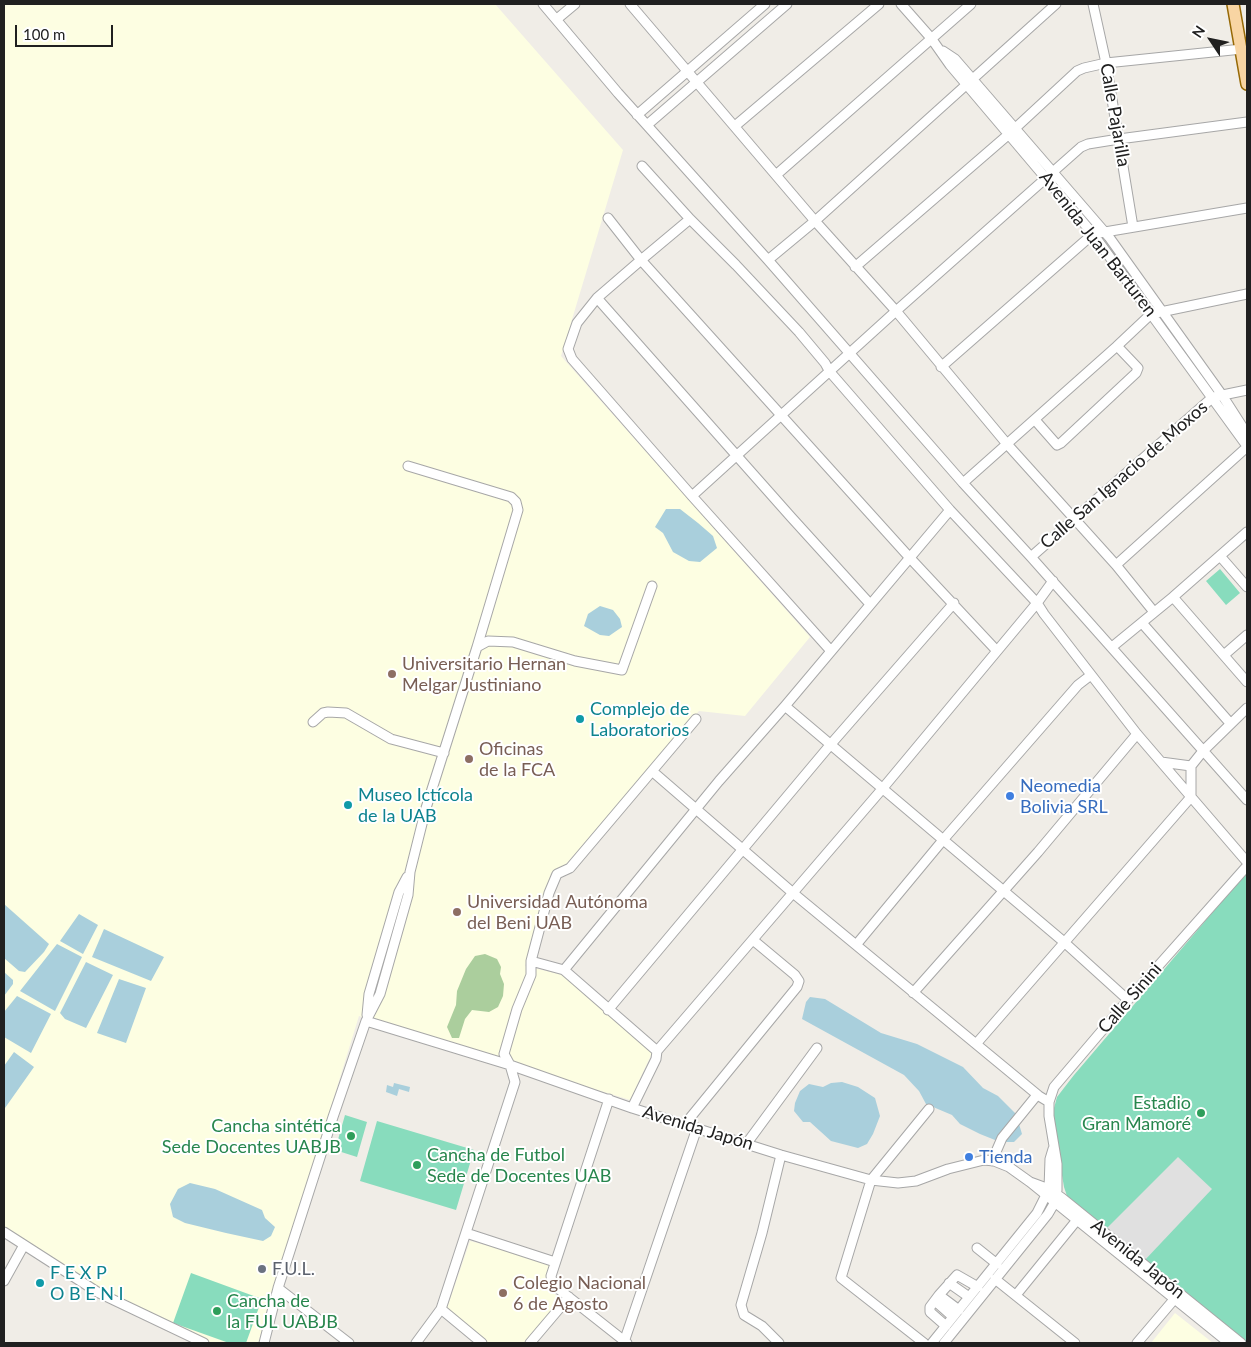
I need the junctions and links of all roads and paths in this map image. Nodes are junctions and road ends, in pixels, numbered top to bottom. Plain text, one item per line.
1 (543, 4) edge
2 (574, 4) edge
3 (630, 4) edge
4 (765, 4) edge
5 (787, 4) edge
6 (879, 4) edge
7 (901, 4) edge
8 (971, 4) edge
9 (1056, 4) edge
10 (1093, 4) edge
11 (1233, 4) edge
12 (557, 19) junction
13 (931, 38) junction
14 (1242, 49) junction
15 (1106, 63) junction
16 (688, 71) junction
17 (970, 82) junction
18 (698, 83) junction
19 (1247, 84) edge
20 (637, 115) junction
21 (1247, 122) edge
22 (647, 125) junction
23 (735, 126) junction
24 (1012, 131) junction
25 (1119, 139) junction
26 (642, 166) dead end
27 (1050, 174) junction
28 (776, 175) junction
29 (1247, 208) edge
30 (608, 218) dead end
31 (690, 219) junction
32 (815, 221) junction
33 (1134, 227) junction
34 (1105, 232) junction
35 (1093, 234) junction
36 (641, 260) junction
37 (768, 260) junction
38 (856, 267) junction
39 (1247, 294) edge
40 (597, 298) junction
41 (896, 311) junction
42 (1162, 311) junction
43 (1151, 314) junction
44 (1117, 346) junction
45 (850, 353) junction
46 (941, 367) junction
47 (830, 372) junction
48 (1247, 390) edge
49 (1218, 396) junction
50 (781, 416) junction
51 (1035, 420) junction
52 (1247, 434) edge
53 (1006, 444) junction
54 (1247, 447) edge
55 (736, 456) junction
56 (408, 466) dead end
57 (963, 483) junction
58 (692, 496) junction
59 (950, 510) junction
60 (1074, 519) junction
61 (1247, 532) edge
62 (1220, 556) junction
63 (1031, 557) junction
64 (910, 558) junction
65 (1116, 565) junction
66 (1053, 581) junction
67 (652, 586) dead end
68 (1247, 587) edge
69 (1173, 597) junction
70 (954, 602) junction
71 (1037, 603) junction
72 (870, 604) junction
73 (1154, 612) junction
74 (1142, 622) junction
75 (1247, 635) edge
76 (1112, 647) junction
77 (477, 648) junction
78 (831, 651) junction
79 (997, 651) junction
80 (1224, 655) junction
81 (1091, 675) junction
82 (1247, 682) edge
83 (785, 706) junction
84 (1247, 708) edge
85 (696, 718) dead end
86 (313, 722) dead end
87 (1230, 723) junction
88 (1137, 734) junction
89 (830, 744) junction
90 (1203, 751) junction
91 (444, 753) junction
92 (1161, 762) junction
93 (1191, 766) junction
94 (652, 771) junction
95 (883, 788) junction
96 (1246, 795) edge
97 (1191, 797) junction
98 (696, 809) junction
99 (943, 840) junction
100 (742, 850) junction
101 (1247, 862) edge
102 (1247, 866) edge
103 (1003, 890) junction
104 (793, 893) junction
105 (754, 940) junction
106 (1064, 942) junction
107 (856, 945) junction
108 (531, 961) junction
109 (564, 970) junction
110 (913, 994) junction
111 (1128, 1000) junction
112 (608, 1010) junction
113 (366, 1021) junction
114 (976, 1044) junction
115 (817, 1048) dead end
116 (657, 1050) junction
117 (510, 1065) junction
118 (1037, 1095) junction
119 (609, 1099) junction
120 (1049, 1102) junction
121 (632, 1108) junction
122 (929, 1109) dead end
123 (685, 1124) junction
124 (697, 1128) junction
125 (748, 1143) junction
126 (781, 1154) junction
127 (992, 1161) junction
128 (871, 1180) junction
129 (1052, 1195) junction
130 (1077, 1220) junction
131 (4, 1232) edge
132 (466, 1234) junction
133 (24, 1245) junction
134 (978, 1248) dead end
135 (555, 1262) junction
136 (997, 1264) junction
137 (995, 1279) junction
138 (4, 1281) edge
139 (950, 1282) junction
140 (978, 1287) junction
141 (278, 1288) junction
142 (1016, 1295) junction
143 (1177, 1296) junction
144 (568, 1297) junction
145 (969, 1297) junction
146 (937, 1298) junction
147 (441, 1309) junction
148 (956, 1313) junction
149 (946, 1326) junction
150 (204, 1343) edge
151 (264, 1343) edge
152 (350, 1343) edge
153 (416, 1343) edge
154 (482, 1343) edge
155 (530, 1343) edge
156 (625, 1343) edge
157 (779, 1343) edge
158 (924, 1343) edge
159 (932, 1343) edge
160 (944, 1343) edge
161 (1075, 1343) edge
162 (1137, 1343) edge
163 (1229, 1343) edge
164 (1241, 1343) edge

1 - 12 street
2 - 12 street
3 - 16 street
4 - 16 street
5 - 18 street
6 - 23 street
7 - 13 street, Avenida Juan Barturen
8 - 13 street
9 - 17 street
10 - 15 street, Calle Pajarilla
11 - 14 main road
12 - 20 street
13 - 17 street, Avenida Juan Barturen
13 - 28 street
14 - 15 street
14 - 19 main road
15 - 24 street
15 - 25 street, Calle Pajarilla
16 - 18 street
16 - 20 street
17 - 24 street, Avenida Juan Barturen
17 - 32 street
18 - 22 street
18 - 23 street
20 - 22 street
21 - 25 street
22 - 37 street
23 - 28 street
24 - 27 street, Avenida Juan Barturen
24 - 38 street
25 - 27 street
25 - 33 street, Calle Pajarilla
26 - 31 street
27 - 34 street, Avenida Juan Barturen
27 - 35 street, Avenida Juan Barturen
27 - 41 street
28 - 32 street
29 - 33 street
30 - 36 street
31 - 36 street
31 - 47 street
32 - 37 street
32 - 38 street
33 - 34 street
34 - 35 street
34 - 42 street, Avenida Juan Barturen
35 - 43 street, Avenida Juan Barturen
35 - 46 street
36 - 40 street
36 - 50 street
37 - 45 street
38 - 41 street
39 - 42 street
40 - 55 street
40 - 58 street
41 - 45 street
41 - 46 street
42 - 43 street
42 - 49 street, Avenida Juan Barturen
43 - 44 street
43 - 49 street, Avenida Juan Barturen
44 - 51 street
44 - 51 street
45 - 47 street
45 - 57 street
46 - 53 street
47 - 50 street
47 - 59 street
48 - 49 street, Calle San Ignacio de Moxos
49 - 52 street, Avenida Juan Barturen
49 - 54 street, Avenida Juan Barturen
49 - 60 street, Calle San Ignacio de Moxos
50 - 55 street
50 - 64 street
51 - 53 street
53 - 57 street
53 - 60 street
54 - 65 street
55 - 58 street
55 - 72 street
56 - 77 street
57 - 63 street
58 - 78 street
59 - 64 street
59 - 71 street
60 - 63 street, Calle San Ignacio de Moxos
60 - 65 street
61 - 62 street
62 - 68 street
62 - 69 street
63 - 66 street
64 - 70 street
64 - 72 street
65 - 73 street
66 - 71 street
66 - 76 street
67 - 77 street
69 - 73 street
69 - 80 street
70 - 79 street
70 - 89 street
71 - 79 street
71 - 81 street
72 - 78 street
73 - 74 street
74 - 76 street
74 - 87 street
75 - 80 street
76 - 90 street
77 - 91 street
78 - 83 street
79 - 95 street
80 - 82 street
81 - 88 street
81 - 99 street
83 - 89 street
83 - 98 street
84 - 87 street
85 - 94 street
86 - 91 street
87 - 90 street
88 - 92 street
88 - 103 street
89 - 95 street
89 - 100 street
90 - 93 street
90 - 96 street
91 - 113 street
92 - 93 street
92 - 97 street
93 - 97 street
94 - 98 street
94 - 108 street
95 - 99 street
95 - 104 street
97 - 101 street
97 - 106 street
98 - 100 street
98 - 109 street
99 - 103 street
99 - 107 street
100 - 104 street
100 - 112 street
102 - 111 street, Calle Sinini
103 - 106 street
103 - 110 street
104 - 105 street
104 - 107 street
105 - 116 street
105 - 123 street
106 - 111 street
106 - 114 street
107 - 110 street
108 - 109 street
108 - 117 street
109 - 112 street
110 - 114 street
111 - 120 street, Calle Sinini
112 - 116 street
113 - 117 street, Avenida Japón
113 - 141 street
114 - 118 street
115 - 125 street
116 - 121 street
117 - 119 street, Avenida Japón
117 - 132 street
118 - 120 street
118 - 127 street
119 - 121 street, Avenida Japón
119 - 135 street
120 - 129 street, Calle Sinini
121 - 123 street, Avenida Japón
122 - 128 street
123 - 124 street, Avenida Japón
124 - 125 street, Avenida Japón
124 - 156 street
125 - 126 street, Avenida Japón
126 - 128 street, Avenida Japón
126 - 157 street
127 - 128 street, Avenida Japón
127 - 129 street, Avenida Japón
128 - 158 street
129 - 130 street, Avenida Japón
129 - 136 street
129 - 137 street
129 - 143 street, Avenida Japón
130 - 142 street
130 - 143 street, Avenida Japón
131 - 133 street
132 - 135 street
132 - 147 street
133 - 138 street
133 - 150 street
134 - 136 street
135 - 144 street
136 - 140 street
137 - 142 street
137 - 160 street
139 - 140 street
139 - 145 street
139 - 146 street
140 - 145 street
141 - 151 street
141 - 152 street
142 - 161 street
143 - 162 street
143 - 163 street, Avenida Japón
143 - 164 street, Avenida Japón
144 - 155 street
144 - 156 street
145 - 148 street
146 - 148 street
146 - 149 street
147 - 153 street
147 - 154 street
148 - 149 street
149 - 159 street

